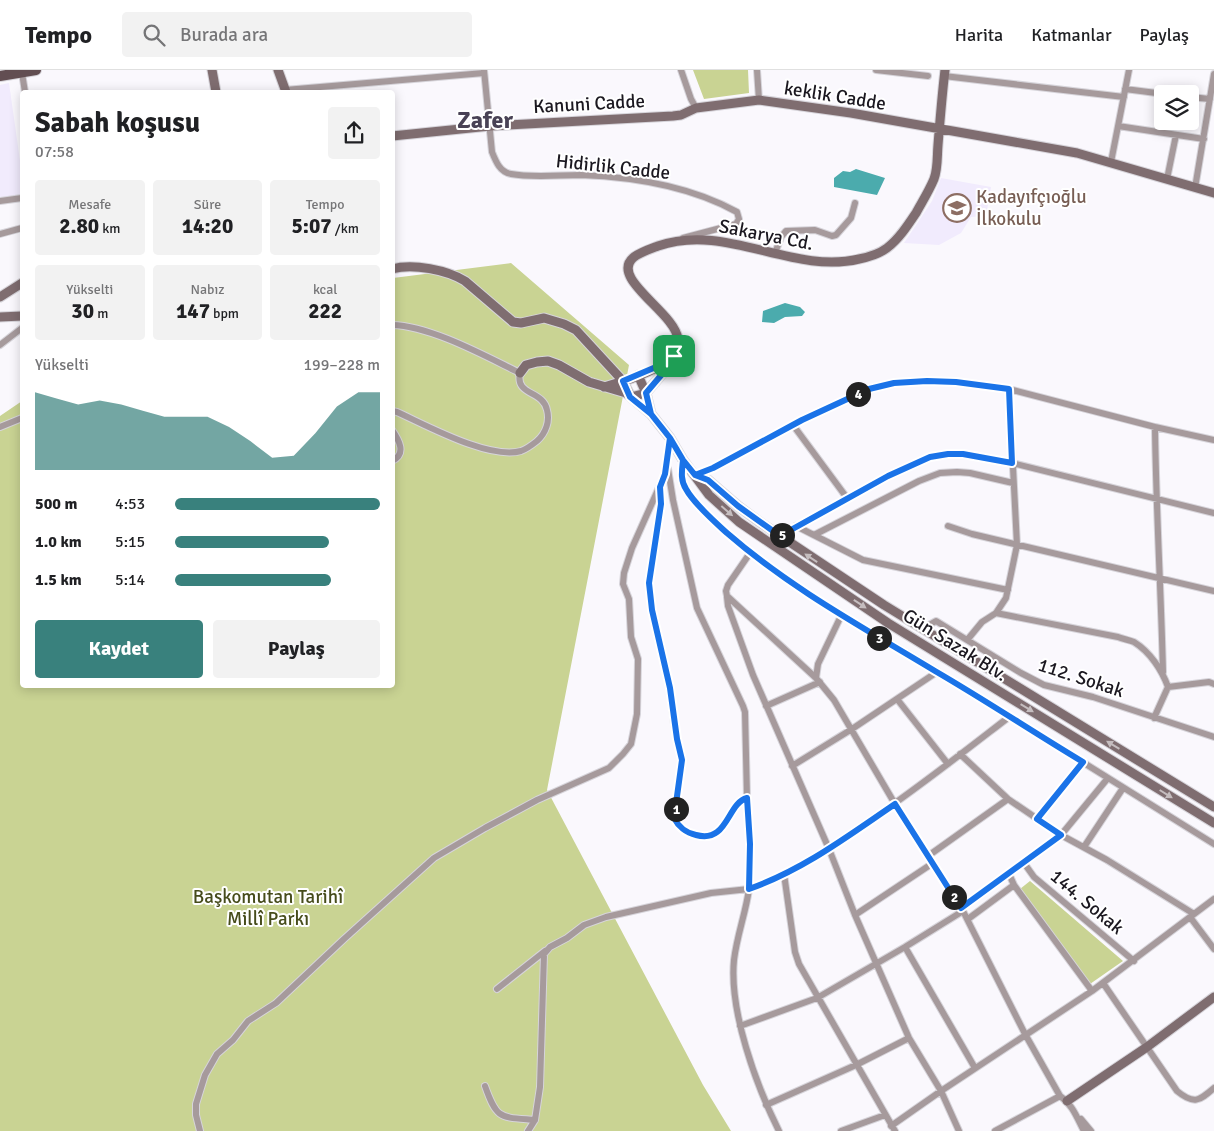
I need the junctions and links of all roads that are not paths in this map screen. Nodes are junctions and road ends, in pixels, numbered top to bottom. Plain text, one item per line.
1 (36, 70) edge
2 (212, 70) edge
3 (278, 70) edge
4 (682, 70) edge
5 (757, 70) edge
6 (876, 70) edge
7 (1129, 70) edge
8 (21, 71) edge
9 (484, 71) edge
10 (945, 73) edge
11 (1, 74) edge
12 (1214, 74) edge
13 (928, 76) dead end
14 (1125, 89) junction
15 (25, 90) edge
16 (216, 90) edge
17 (286, 90) edge
18 (296, 90) edge
19 (1154, 93) edge
20 (1124, 97) junction
21 (1199, 98) edge
22 (1210, 99) junction
23 (759, 100) junction
24 (696, 108) junction
25 (490, 126) junction
26 (1118, 126) junction
27 (940, 130) junction
28 (1205, 130) junction
29 (1214, 132) edge
30 (1176, 135) junction
31 (395, 136) edge
32 (1204, 139) junction
33 (1111, 162) junction
34 (1167, 179) junction
35 (1195, 188) junction
36 (1214, 193) edge
37 (20, 198) edge
38 (0, 201) edge
39 (855, 203) dead end
40 (20, 229) edge
41 (0, 234) edge
42 (668, 243) junction
43 (775, 253) junction
44 (395, 268) edge
45 (20, 284) edge
46 (0, 297) edge
47 (20, 316) edge
48 (0, 318) edge
49 (395, 325) edge
50 (20, 330) edge
51 (0, 345) edge
52 (674, 356) junction
53 (520, 373) junction
54 (638, 375) junction
55 (623, 381) junction
56 (603, 387) junction
57 (1009, 389) junction
58 (646, 393) junction
59 (630, 397) junction
60 (395, 412) edge
61 (651, 414) junction
62 (20, 419) edge
63 (793, 425) junction
64 (0, 427) edge
65 (1155, 427) junction
66 (395, 435) edge
67 (670, 438) junction
68 (1214, 440) edge
69 (395, 459) edge
70 (683, 460) junction
71 (667, 463) junction
72 (1012, 463) junction
73 (695, 475) junction
74 (1013, 483) junction
75 (660, 487) junction
76 (847, 498) junction
77 (1156, 499) junction
78 (1214, 514) edge
79 (796, 526) junction
80 (948, 526) dead end
81 (814, 535) junction
82 (780, 536) junction
83 (1017, 545) junction
84 (750, 553) junction
85 (1161, 579) junction
86 (1008, 590) junction
87 (1214, 591) edge
88 (727, 596) junction
89 (996, 613) junction
90 (841, 616) junction
91 (922, 629) junction
92 (968, 639) junction
93 (937, 672) junction
94 (1163, 672) junction
95 (818, 680) junction
96 (1214, 684) edge
97 (1168, 688) junction
98 (896, 699) junction
99 (766, 706) junction
100 (1009, 717) junction
101 (1154, 718) junction
102 (852, 728) junction
103 (1214, 737) edge
104 (960, 754) junction
105 (1083, 762) junction
106 (948, 764) junction
107 (792, 766) junction
108 (1108, 778) junction
109 (1123, 788) junction
110 (747, 798) junction
111 (1008, 799) junction
112 (895, 804) junction
113 (1214, 807) edge
114 (1037, 819) junction
115 (1214, 823) edge
116 (1061, 835) junction
117 (1214, 844) edge
118 (1084, 847) junction
119 (829, 849) junction
120 (928, 856) junction
121 (933, 863) junction
122 (1024, 863) junction
123 (784, 874) junction
124 (1009, 874) junction
125 (1014, 885) junction
126 (749, 889) junction
127 (1214, 899) edge
128 (962, 909) junction
129 (855, 915) junction
130 (1192, 915) junction
131 (968, 919) junction
132 (905, 947) junction
133 (1214, 949) edge
134 (546, 950) junction
135 (1134, 960) junction
136 (876, 964) junction
137 (1103, 983) junction
138 (497, 989) dead end
139 (1092, 991) junction
140 (1214, 997) edge
141 (817, 998) junction
142 (740, 1026) junction
143 (1025, 1034) junction
144 (909, 1038) junction
145 (1147, 1047) junction
146 (856, 1065) junction
147 (975, 1068) junction
148 (485, 1086) dead end
149 (1214, 1088) edge
150 (941, 1091) junction
151 (1064, 1098) junction
152 (766, 1105) junction
153 (1074, 1110) junction
154 (884, 1115) junction
155 (534, 1120) junction
156 (893, 1129) edge
157 (200, 1131) edge
158 (528, 1131) edge
159 (779, 1131) edge
160 (841, 1131) edge
161 (959, 1131) edge
162 (994, 1131) edge
163 (1084, 1131) edge
164 (1091, 1131) edge

1 - 8 main road
2 - 16 main road
3 - 17 main road
4 - 24 street
5 - 23 street
6 - 13 street
7 - 14 street
8 - 11 main road
8 - 15 street
9 - 18 street
9 - 25 street, Hidirlik Cadde
10 - 20 street
10 - 27 main road, Sakarya Cd.
12 - 22 street
14 - 19 street
14 - 20 street
20 - 26 street
21 - 22 street
22 - 28 street
23 - 24 main road, keklik Cadde
23 - 27 main road, keklik Cadde
24 - 25 main road, Kanuni Cadde
25 - 31 main road, Kanuni Cadde
25 - 42 street, Hidirlik Cadde
26 - 30 street
26 - 33 street
27 - 33 main road, keklik Cadde
27 - 43 main road, Sakarya Cd.
28 - 29 street
28 - 32 street
30 - 32 street
30 - 34 street
32 - 35 street
33 - 34 main road, keklik Cadde
34 - 35 main road, keklik Cadde
35 - 36 main road, keklik Cadde
37 - 38 street
39 - 43 street
40 - 41 street
42 - 43 main road, Sakarya Cd.
42 - 52 main road, Sakarya Cd.
44 - 55 main road
45 - 46 main road
47 - 48 main road
49 - 53 street
50 - 51 street
52 - 54 main road
52 - 58 main road, Sakarya Cd.
53 - 56 main road
53 - 60 street
54 - 55 main road
54 - 58 main road
55 - 56 main road
55 - 59 main road
56 - 59 main road
57 - 63 street
57 - 65 street
57 - 72 street
58 - 59 main road
58 - 61 main road
59 - 61 main road
61 - 67 main road, Gün Sazak Blv.
62 - 64 street
63 - 73 street
63 - 76 street
65 - 68 street
65 - 77 street
66 - 69 street
67 - 70 main road, Gün Sazak Blv.
67 - 71 street
70 - 73 main road, Gün Sazak Blv.
70 - 84 street
71 - 75 street
71 - 110 street
72 - 74 street
72 - 76 street
72 - 77 street
73 - 82 main road, Gün Sazak Blv.
73 -> 115 main road, Gün Sazak Blv.
74 - 81 street
74 - 83 street
75 - 110 street
75 - 157 street
76 - 79 street
77 - 78 street
77 - 85 street
79 - 81 street
79 - 82 street
80 - 83 street
81 - 86 street
91 -> 82 main road, Gün Sazak Blv.
83 - 85 street
83 - 86 street
84 - 88 street
84 - 90 street
85 - 87 street
85 - 94 street
86 - 89 street
88 - 95 street
88 - 99 street
89 - 92 street
89 - 94 street
90 - 93 street
90 - 95 street
91 - 92 street, 112. Sokak
113 -> 91 main road, Gün Sazak Blv.
92 - 101 street, 112. Sokak
93 - 98 street
93 - 100 street
94 - 97 street
95 - 99 street
95 - 102 street
96 - 97 street
97 - 101 street
98 - 102 street
98 - 106 street
99 - 107 street
100 - 104 street
100 - 105 street
101 - 103 street, 112. Sokak
102 - 107 street
102 - 112 street
104 - 106 street
104 - 111 street
105 - 108 street
105 - 114 street
106 - 112 street
107 - 119 street
108 - 109 street
108 - 116 street
109 - 117 street
109 - 118 street
110 - 126 street
111 - 114 street
111 - 120 street
112 - 119 street
112 - 120 street
114 - 116 street
116 - 118 street
116 - 122 street
118 - 130 street
119 - 123 street
119 - 129 street
120 - 121 street
121 - 128 street
121 - 129 street
122 - 124 street
122 - 135 street, 144. Sokak
123 - 126 street
123 - 141 street
124 - 125 street
124 - 128 street
125 - 131 street
125 - 139 street
126 - 134 street
126 - 142 street
127 - 130 street
128 - 131 street
128 - 132 street
129 - 136 street
130 - 133 street
130 - 135 street
131 - 143 street
132 - 136 street
132 - 147 street
134 - 138 street
134 - 155 street
135 - 137 street
136 - 141 street
136 - 144 street
137 - 139 street
137 - 145 street
139 - 143 street
140 - 145 main road
141 - 142 street
141 - 146 street
142 - 152 street
143 - 147 street
143 - 151 street
144 - 146 street
144 - 150 street
145 - 149 street
145 - 151 main road
146 - 152 street
146 - 154 street
147 - 150 street
148 - 155 street
150 - 156 street
150 - 161 street
151 - 153 street
151 - 162 street
152 - 159 street
153 - 163 street
153 - 164 street
154 - 156 street
154 - 160 street
155 - 158 street

